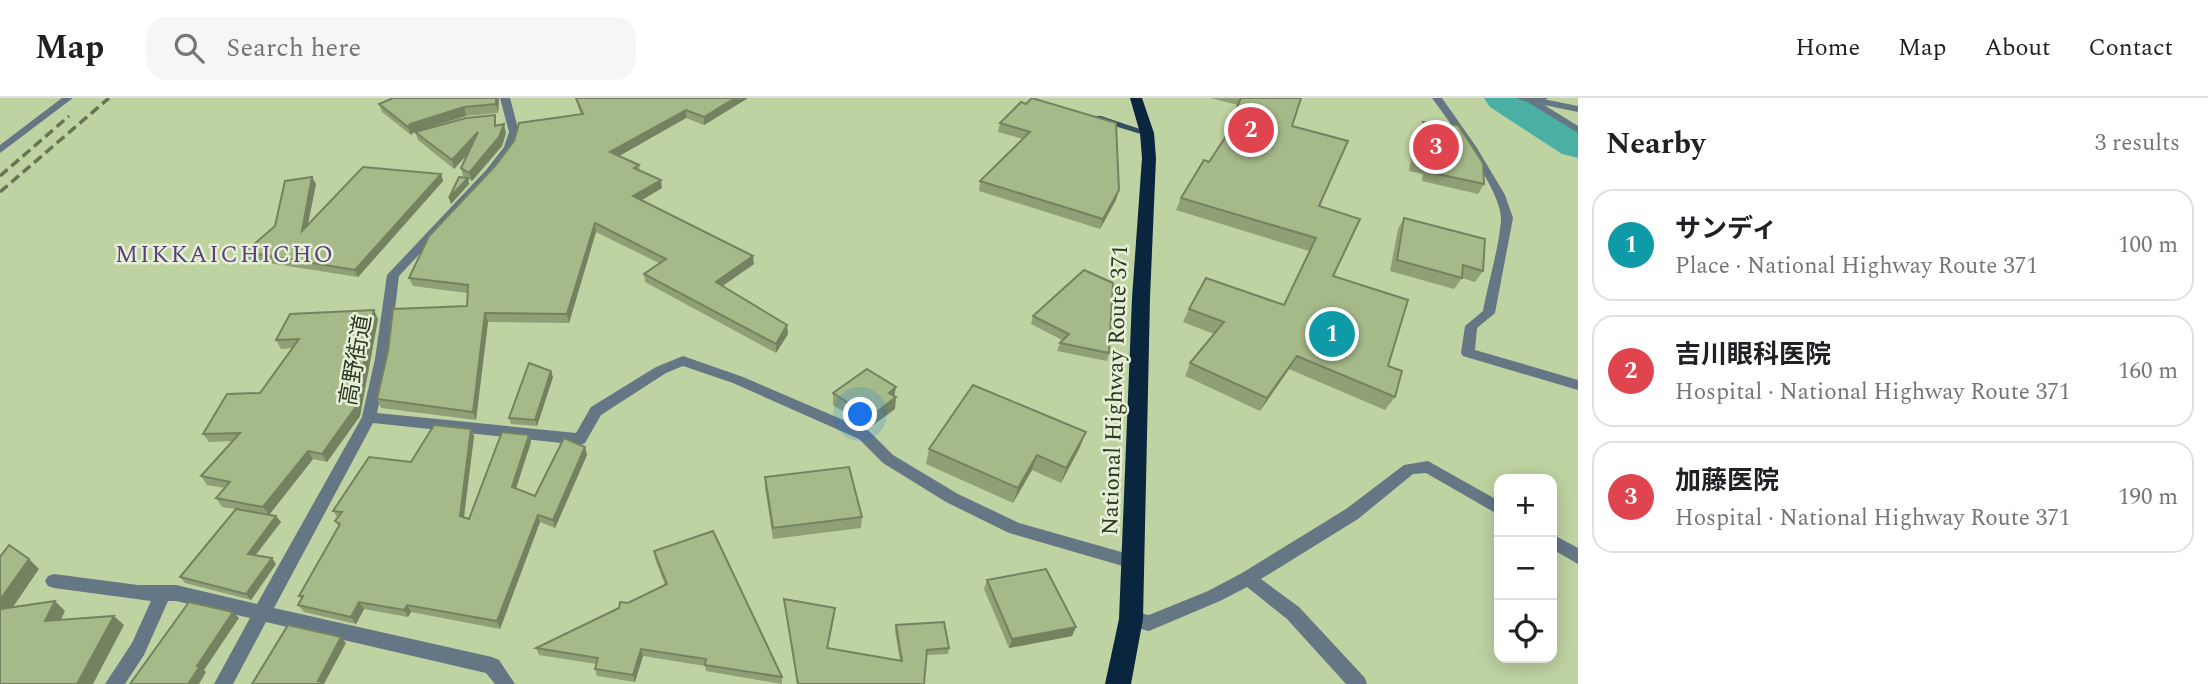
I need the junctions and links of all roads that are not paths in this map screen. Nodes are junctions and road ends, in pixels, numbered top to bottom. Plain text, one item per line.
1 (68, 98) edge
2 (505, 98) edge
3 (1136, 98) edge
4 (1437, 98) edge
5 (1525, 98) edge
6 (1543, 98) edge
7 (1578, 109) edge
8 (1090, 116) edge
9 (1578, 130) edge
10 (1147, 132) junction
11 (0, 150) edge
12 (1578, 385) edge
13 (369, 417) junction
14 (1494, 506) edge
15 (1557, 544) edge
16 (1578, 557) edge
17 (1133, 562) junction
18 (1248, 578) junction
19 (54, 581) dead end
20 (163, 593) junction
21 (264, 612) junction
22 (1131, 619) junction
23 (114, 684) edge
24 (223, 684) edge
25 (506, 684) edge
26 (1118, 684) edge
27 (1358, 684) edge

1 - 11 street
2 - 13 street, 高野街道
3 - 10 highway, National Highway Route 371
4 - 12 street
5 - 6 street
5 - 7 street
5 - 9 street
8 - 10 main road
10 - 17 highway, National Highway Route 371
13 - 17 street
13 - 21 street, 高野街道
14 - 18 street
15 - 16 street
17 - 22 highway, National Highway Route 371
18 - 22 street
18 - 27 street
19 - 20 street
20 - 21 street
20 - 23 street
21 - 24 street, 高野街道
21 - 25 street
22 - 26 highway, National Highway Route 371

